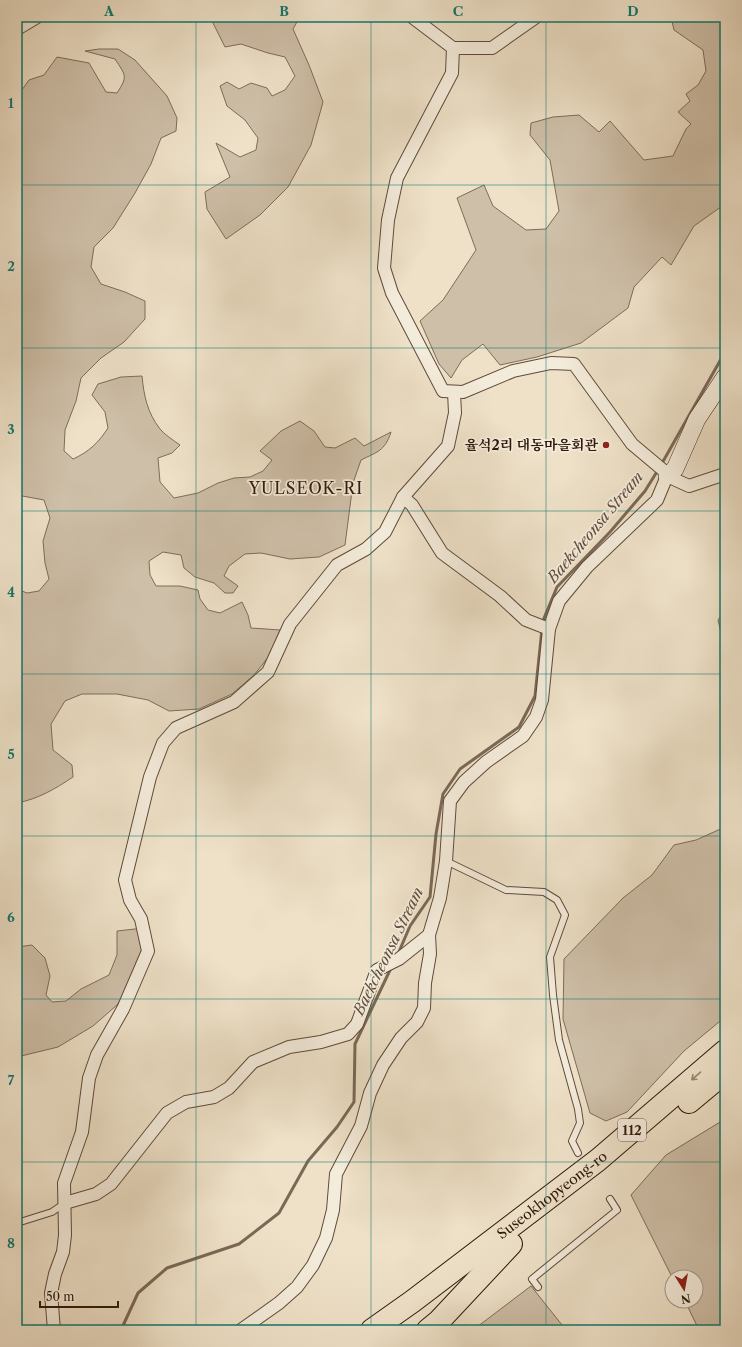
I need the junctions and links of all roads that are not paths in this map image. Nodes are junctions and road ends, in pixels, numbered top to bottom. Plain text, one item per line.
1 (37, 17) edge
2 (412, 17) edge
3 (536, 17) edge
4 (17, 29) edge
5 (453, 48) junction
6 (725, 378) edge
7 (454, 392) junction
8 (665, 473) junction
9 (725, 474) edge
10 (403, 498) junction
11 (543, 627) junction
12 (446, 861) junction
13 (429, 935) junction
14 (725, 1051) edge
15 (725, 1072) edge
16 (578, 1153) dead end
17 (610, 1198) dead end
18 (65, 1203) junction
19 (17, 1223) edge
20 (511, 1244) junction
21 (538, 1287) dead end
22 (413, 1301) junction
23 (54, 1330) edge
24 (241, 1330) edge
25 (354, 1330) edge
26 (372, 1330) edge
27 (392, 1330) edge
28 (428, 1330) edge

1 - 4 street
2 - 5 street
3 - 5 street
5 - 7 street
6 - 8 street
7 - 8 street
7 - 10 street
8 - 9 street
8 - 11 street
10 - 11 street
10 - 18 street
11 - 12 street
12 - 13 street
12 - 16 lane
13 - 18 street
13 - 24 street
14 -> 22 highway, Suseokhopyeong-ro / 112
15 - 20 highway, Suseokhopyeong-ro / 112
17 - 21 lane
18 - 19 lane
18 - 23 street
20 - 27 highway, Suseokhopyeong-ro / 112
20 - 28 highway
22 - 25 highway
22 - 26 highway, Suseokhopyeong-ro / 112

